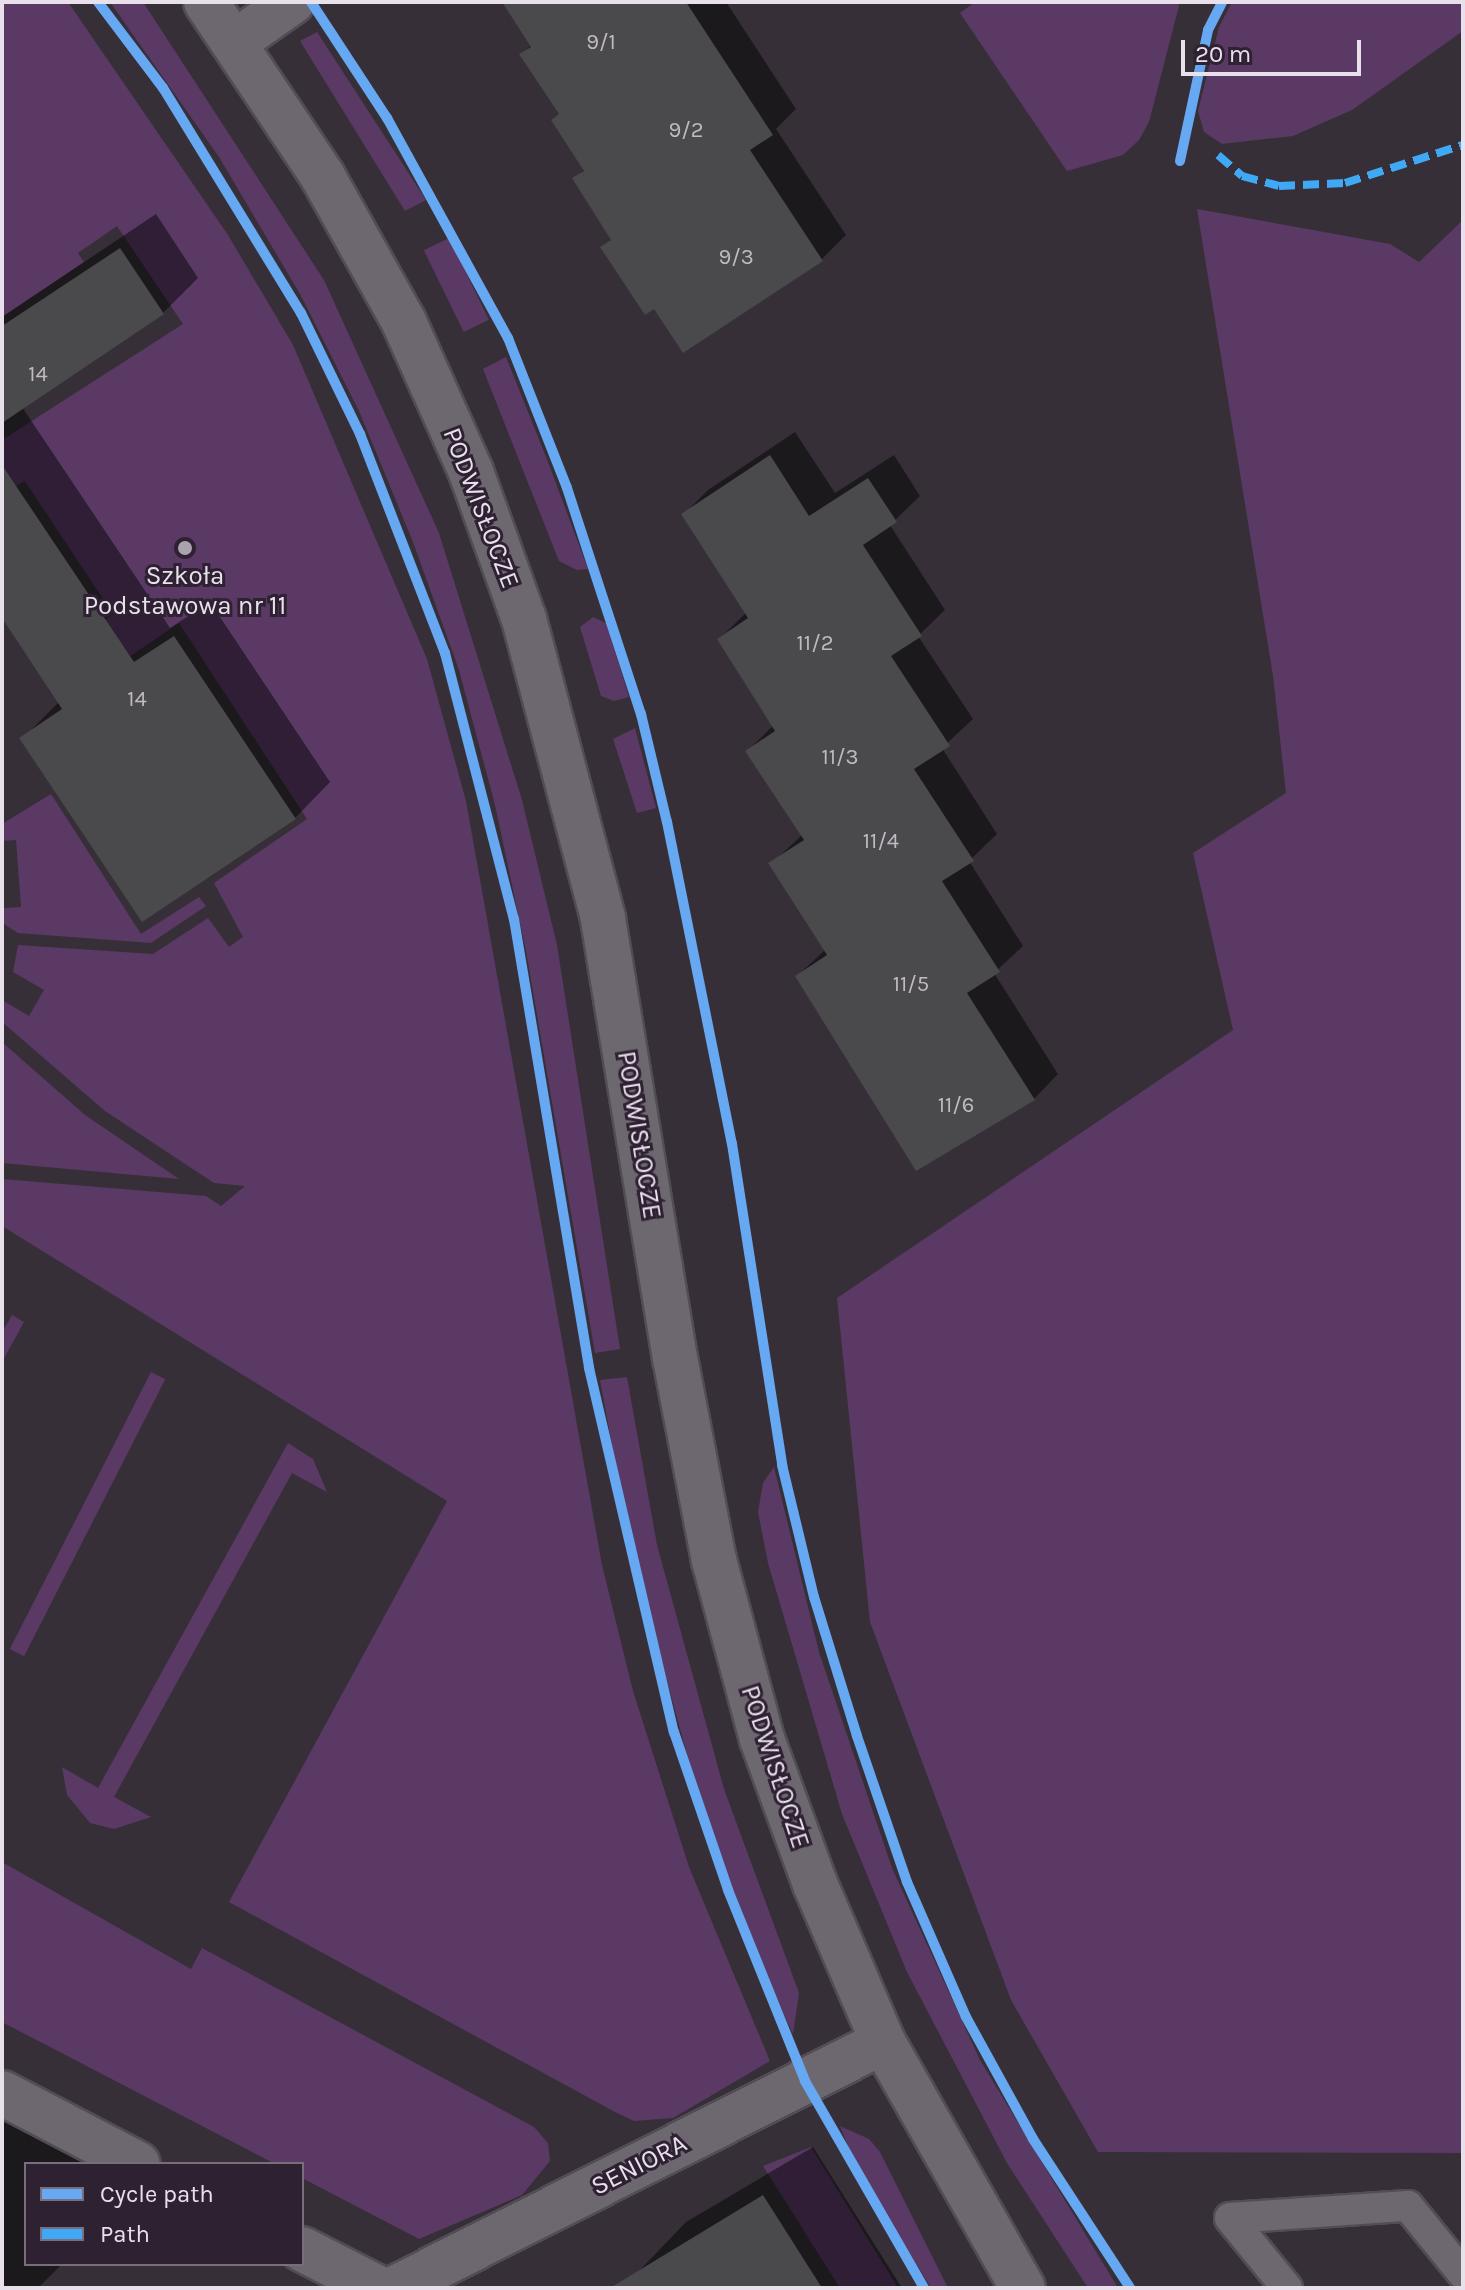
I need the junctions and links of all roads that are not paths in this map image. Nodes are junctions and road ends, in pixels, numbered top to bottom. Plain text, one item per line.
1 (206, 2) edge
2 (292, 2) edge
3 (235, 42) junction
4 (883, 2042) junction
5 (2, 2093) edge
6 (134, 2162) edge
7 (304, 2250) edge
8 (1463, 2274) edge
9 (378, 2288) edge
10 (395, 2288) edge
11 (1023, 2288) edge
12 (1287, 2288) edge

1 - 3 street, PODWISŁOCZE
2 - 3 street
3 - 4 street, PODWISŁOCZE
4 - 10 street, SENIORA
4 - 11 street, PODWISŁOCZE
5 - 6 street
7 - 9 street
8 - 12 lane

